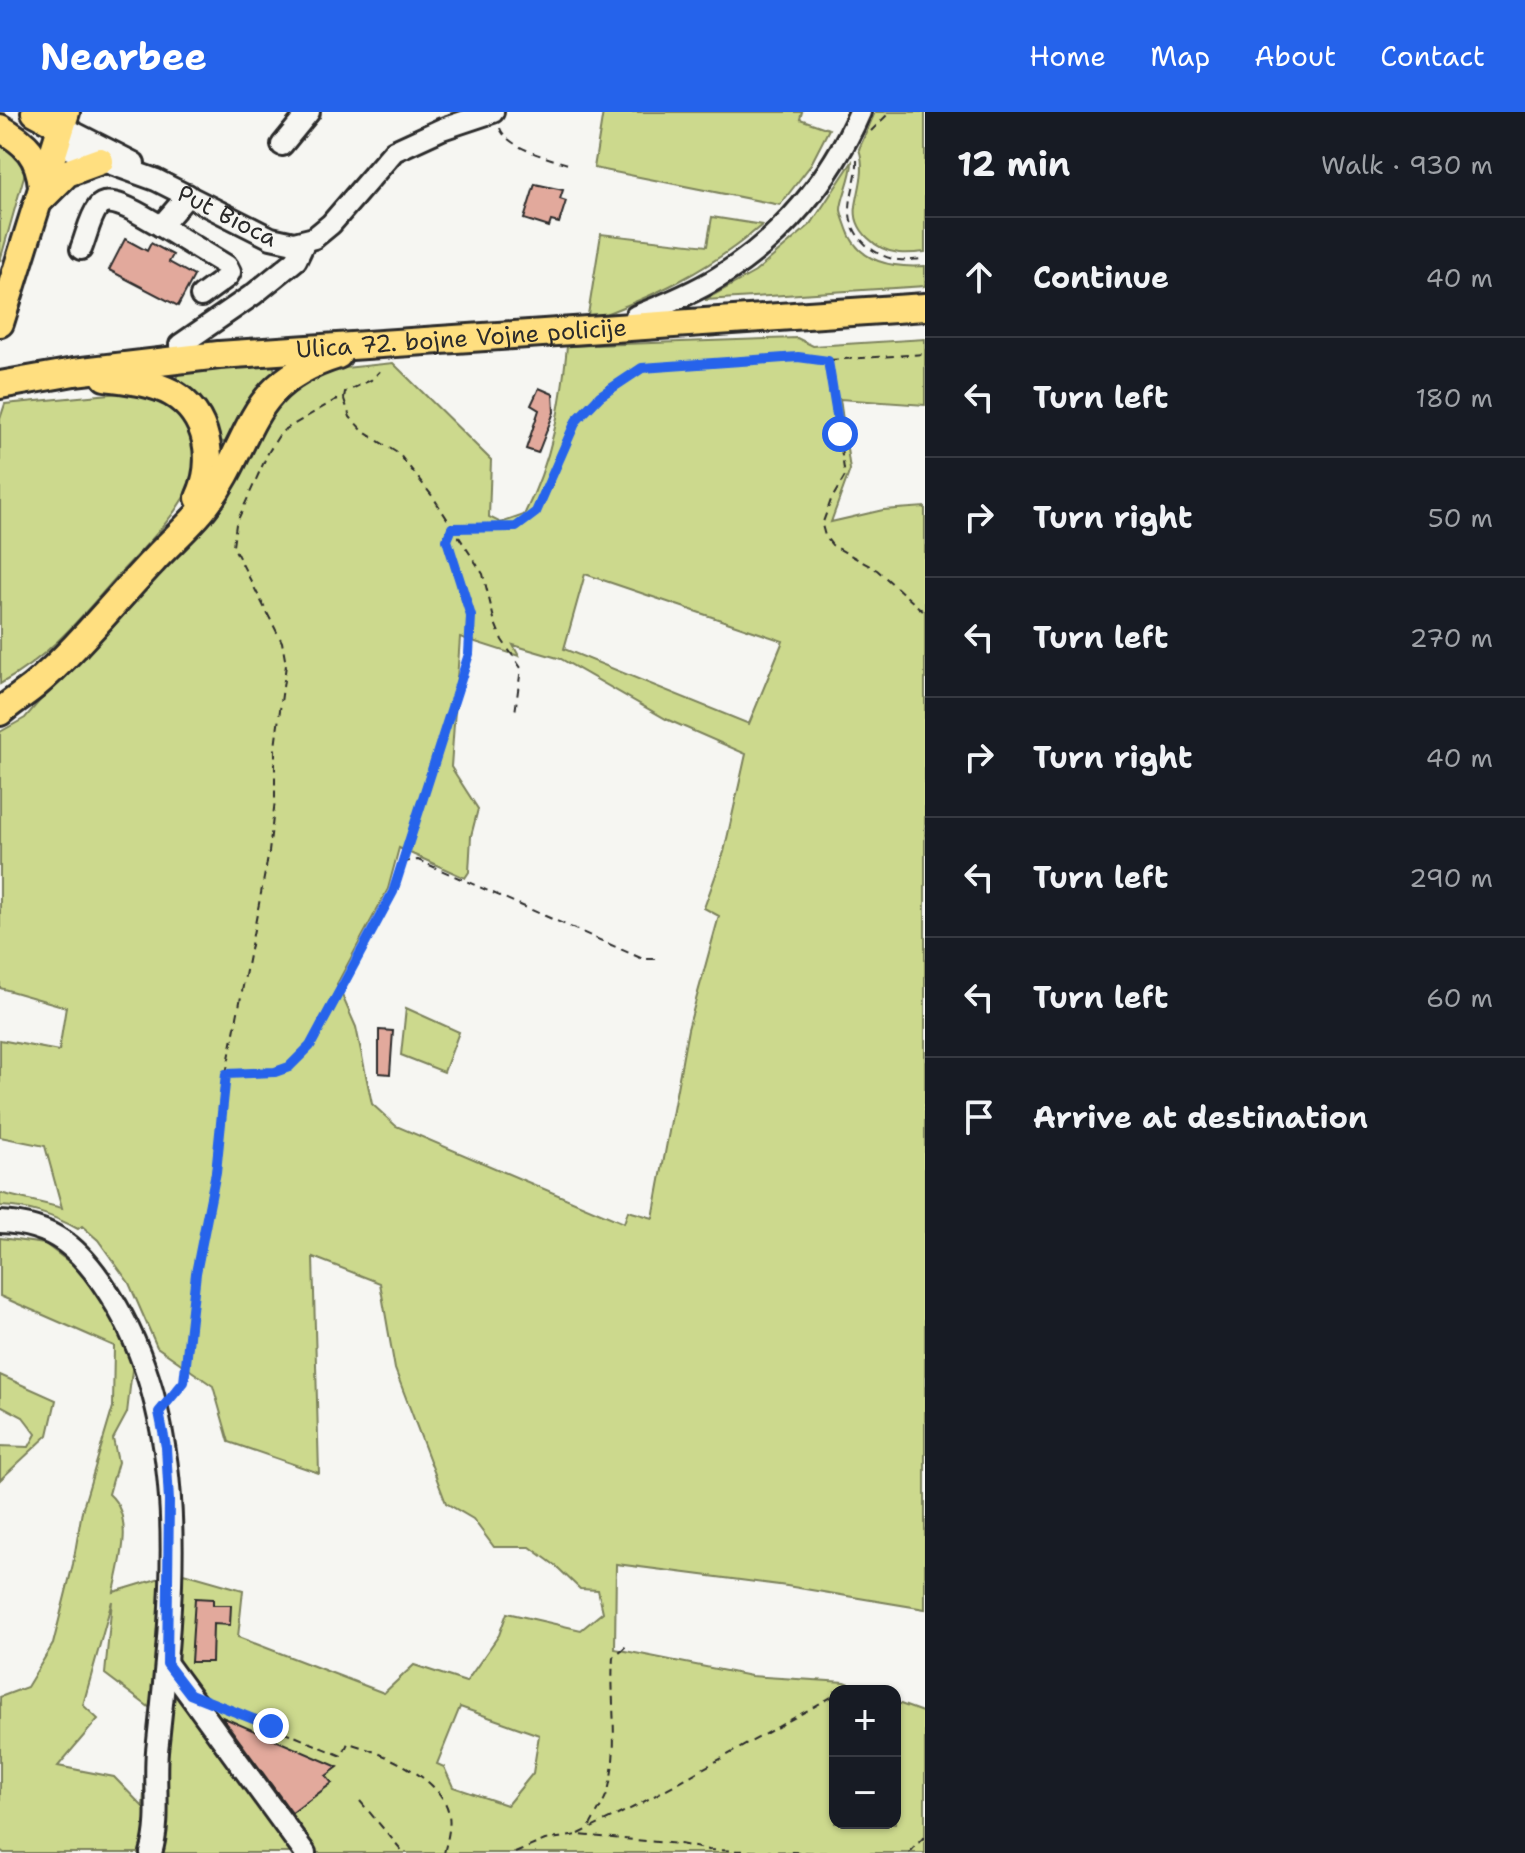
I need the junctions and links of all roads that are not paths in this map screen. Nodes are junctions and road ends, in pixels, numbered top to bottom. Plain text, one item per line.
1 (35, 112) edge
2 (309, 112) edge
3 (860, 112) edge
4 (497, 117) edge
5 (0, 127) edge
6 (61, 127) edge
7 (282, 145) dead end
8 (100, 161) junction
9 (156, 180) junction
10 (40, 195) junction
11 (188, 195) junction
12 (161, 226) junction
13 (305, 241) junction
14 (81, 249) dead end
15 (201, 296) dead end
16 (925, 307) edge
17 (636, 316) dead end
18 (0, 323) edge
19 (370, 344) junction
20 (180, 345) dead end
21 (74, 372) junction
22 (7, 384) edge
23 (186, 526) junction
24 (4, 706) edge
25 (0, 1222) edge
26 (167, 1664) junction
27 (151, 1853) edge
28 (305, 1853) edge

1 - 6 main road
2 - 7 street
3 - 17 street
4 - 13 street, Put Bioca
5 - 6 main road
5 - 10 main road
6 - 8 street, Put Bioca
6 - 9 street, Put Bioca
6 - 10 main road
8 - 9 street, Put Bioca
8 - 10 main road
9 - 11 street, Put Bioca
10 - 18 main road
11 - 12 street
11 - 13 street, Put Bioca
12 - 14 street
12 - 15 street
13 - 20 street
16 - 19 main road, Ulica 72. bojne Vojne policije
19 - 21 main road, Ulica 72. bojne Vojne policije
19 - 23 main road
21 - 22 main road, Ulica 72. bojne Vojne policije
21 - 23 main road
23 - 24 main road
25 - 26 street
26 - 27 street
26 - 28 street

